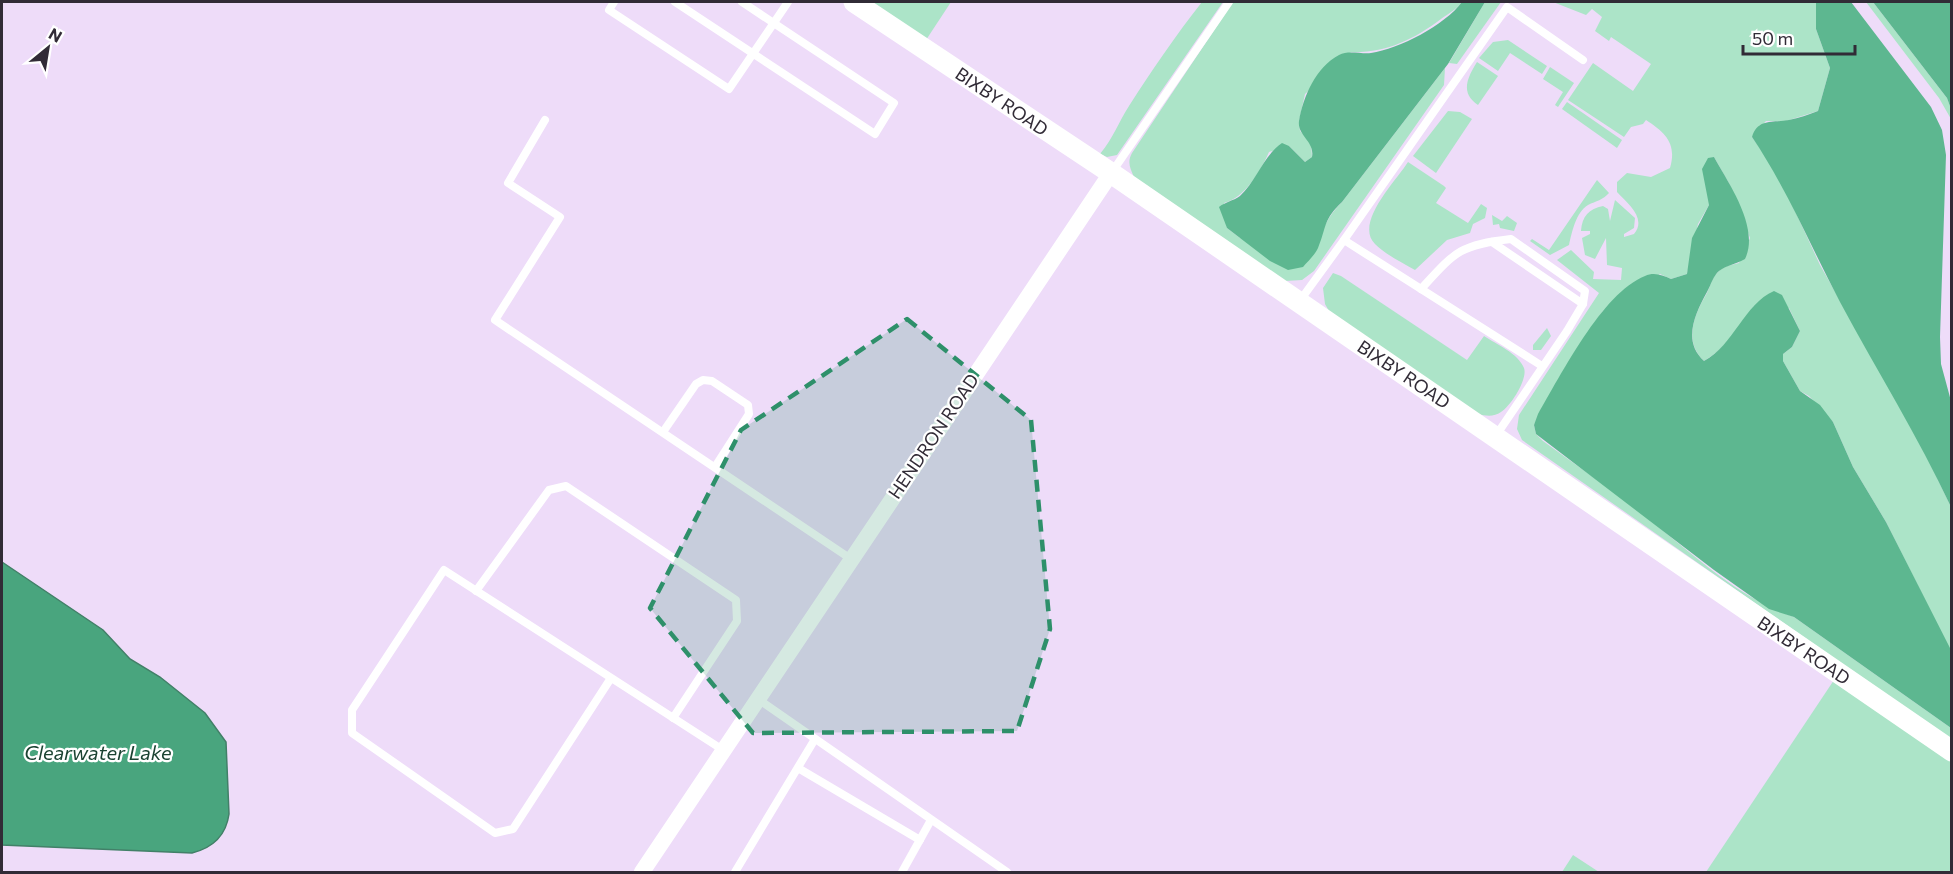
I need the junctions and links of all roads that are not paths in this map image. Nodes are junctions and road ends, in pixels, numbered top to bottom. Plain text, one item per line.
1 (614, 2) edge
2 (675, 2) edge
3 (742, 2) edge
4 (788, 2) edge
5 (854, 2) edge
6 (1229, 2) edge
7 (1509, 4) edge
8 (773, 23) junction
9 (752, 55) junction
10 (1583, 60) dead end
11 (545, 120) dead end
12 (1111, 173) junction
13 (1344, 240) junction
14 (1421, 289) junction
15 (1299, 302) junction
16 (1542, 366) junction
17 (663, 432) junction
18 (1496, 437) junction
19 (715, 467) junction
20 (851, 559) junction
21 (476, 591) junction
22 (611, 678) junction
23 (758, 699) junction
24 (673, 718) junction
25 (815, 739) junction
26 (723, 750) junction
27 (1952, 751) edge
28 (798, 768) junction
29 (931, 820) junction
30 (920, 840) junction
31 (642, 873) edge
32 (735, 873) edge
33 (902, 873) edge
34 (1006, 873) edge

1 - 9 lane
2 - 9 lane
3 - 8 lane
4 - 8 lane
5 - 12 street, BIXBY ROAD
6 - 12 lane, HENDRON ROAD
7 - 10 lane
7 - 13 lane
8 - 9 lane
8 - 9 lane
11 - 17 lane
12 - 15 street, BIXBY ROAD
12 - 20 street, HENDRON ROAD
13 - 14 lane
13 - 15 lane
14 - 16 lane
14 - 16 lane
15 - 18 street, BIXBY ROAD
16 - 18 lane
17 - 19 lane
17 - 19 lane
18 - 27 street, BIXBY ROAD
19 - 20 lane
20 - 23 street, HENDRON ROAD
21 - 22 lane
21 - 22 lane
21 - 24 lane
22 - 24 lane
23 - 25 lane
23 - 26 street, HENDRON ROAD
24 - 26 lane
25 - 28 lane
25 - 29 lane
26 - 31 street, HENDRON ROAD
28 - 30 lane
28 - 32 lane
29 - 30 lane
29 - 34 lane
30 - 33 lane

